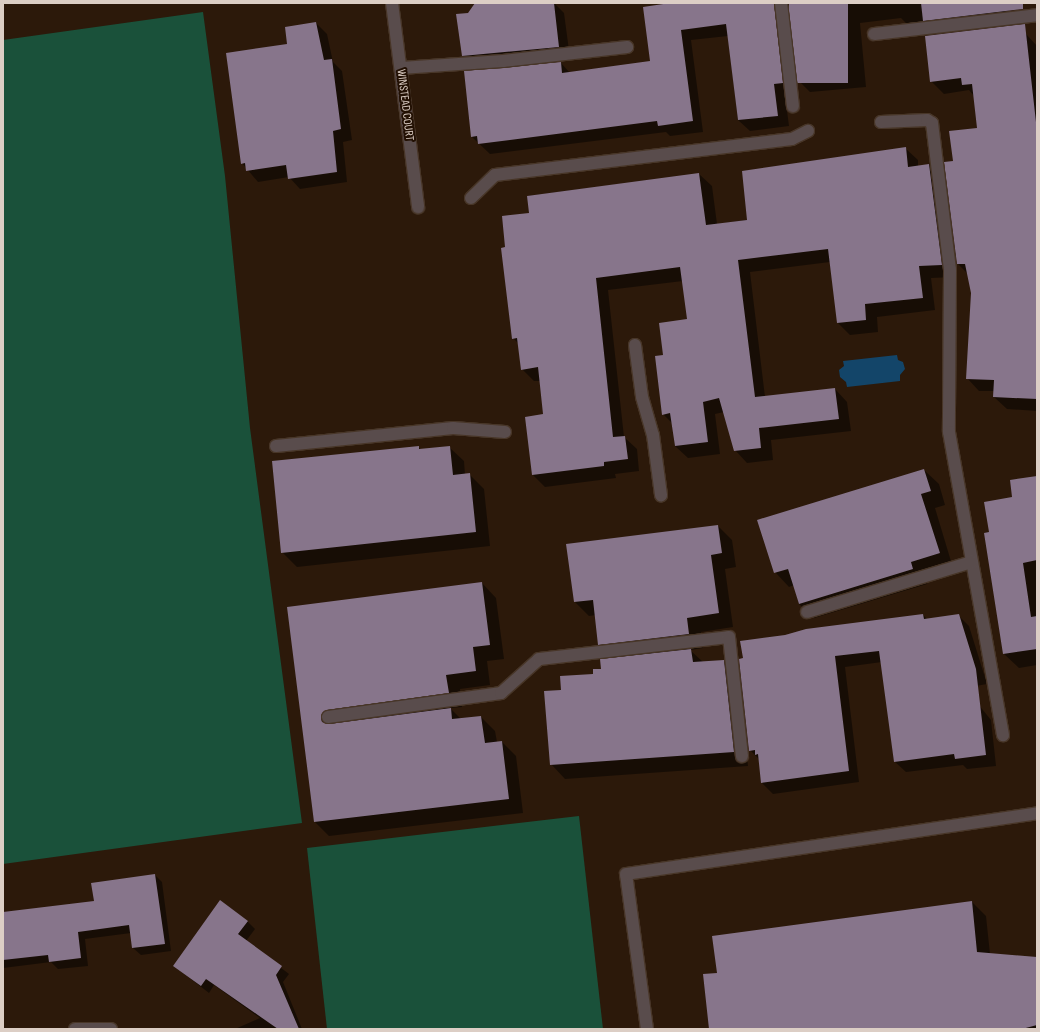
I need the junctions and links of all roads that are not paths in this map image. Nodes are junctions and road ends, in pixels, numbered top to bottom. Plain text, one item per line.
1 (392, 3) edge
2 (781, 3) edge
3 (1037, 15) edge
4 (874, 34) dead end
5 (627, 46) dead end
6 (401, 68) junction
7 (793, 106) dead end
8 (881, 122) dead end
9 (808, 131) dead end
10 (471, 198) dead end
11 (418, 207) dead end
12 (635, 345) dead end
13 (505, 432) dead end
14 (276, 446) dead end
15 (661, 495) dead end
16 (972, 562) junction
17 (807, 612) dead end
18 (328, 717) dead end
19 (1003, 735) dead end
20 (742, 756) dead end
21 (1037, 813) edge
22 (75, 1029) edge
23 (111, 1029) edge
24 (647, 1029) edge

1 - 6 street, WINSTEAD COURT
2 - 7 street
3 - 4 street
5 - 6 street
6 - 11 street, WINSTEAD COURT
8 - 16 street
9 - 10 street
12 - 15 street
13 - 14 street
16 - 17 street
16 - 19 street
18 - 20 street
21 - 24 street
22 - 23 street

